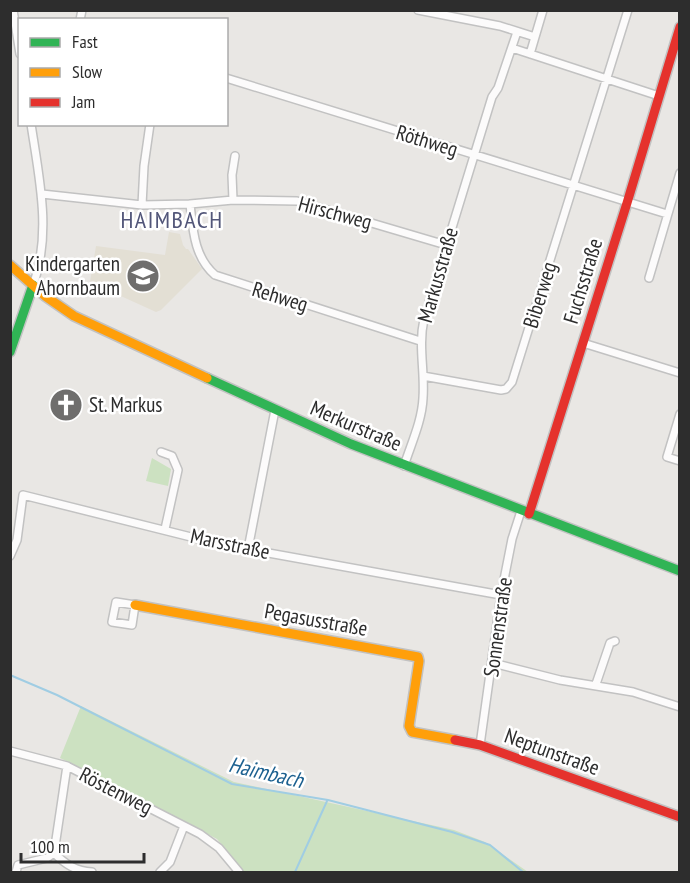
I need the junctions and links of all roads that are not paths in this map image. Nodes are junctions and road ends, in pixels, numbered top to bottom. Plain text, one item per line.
1 (13, 10) edge
2 (418, 10) edge
3 (543, 10) edge
4 (628, 10) edge
5 (680, 27) edge
6 (517, 32) junction
7 (535, 37) junction
8 (18, 41) edge
9 (512, 48) junction
10 (530, 54) junction
11 (228, 79) edge
12 (608, 80) junction
13 (659, 96) junction
14 (31, 126) edge
15 (150, 126) edge
16 (236, 156) dead end
17 (475, 156) junction
18 (680, 173) edge
19 (573, 185) junction
20 (42, 194) junction
21 (233, 200) junction
22 (627, 203) junction
23 (190, 204) junction
24 (142, 205) junction
25 (667, 214) junction
26 (446, 245) junction
27 (10, 265) edge
28 (649, 278) dead end
29 (33, 285) junction
30 (420, 341) junction
31 (583, 344) junction
32 (10, 352) edge
33 (680, 373) edge
34 (423, 376) junction
35 (275, 410) junction
36 (680, 414) edge
37 (161, 452) dead end
38 (680, 461) edge
39 (404, 466) junction
40 (525, 512) junction
41 (165, 530) junction
42 (248, 549) junction
43 (10, 556) edge
44 (680, 571) edge
45 (501, 595) junction
46 (135, 605) dead end
47 (615, 641) dead end
48 (493, 663) junction
49 (596, 684) junction
50 (680, 707) edge
51 (409, 729) joint
52 (480, 745) junction
53 (10, 751) edge
54 (67, 766) junction
55 (680, 817) edge
56 (184, 826) junction
57 (54, 853) junction
58 (16, 873) edge
59 (92, 873) edge
60 (160, 873) edge
61 (239, 873) edge

1 - 8 street
2 - 6 street
3 - 7 street
4 - 12 street, Biberweg
5 - 13 street, Fuchsstraße
6 - 7 street
6 - 9 street, Markusstraße
7 - 10 street
9 - 10 street
9 - 17 street, Markusstraße
10 - 12 street
11 - 17 street, Röthweg
12 - 13 street
12 - 19 street, Biberweg
13 - 22 street, Fuchsstraße
14 - 20 street
15 - 24 street
16 - 21 street
17 - 19 street, Röthweg
17 - 26 street, Markusstraße
18 - 25 street
19 - 22 street, Röthweg
19 - 34 street, Biberweg
20 - 24 street, Hirschweg
20 - 29 street
21 - 23 street, Hirschweg
21 - 26 street, Hirschweg
22 - 25 street, Röthweg
22 - 31 street, Fuchsstraße
23 - 24 street, Hirschweg
23 - 30 street, Rehweg
25 - 28 street
26 - 30 street, Markusstraße
27 - 29 street, Merkurstraße
29 - 32 street
29 - 35 street, Merkurstraße
30 - 34 street, Markusstraße
31 - 33 street
31 - 40 street, Fuchsstraße
34 - 39 street, Markusstraße
35 - 39 street, Merkurstraße
35 - 42 street
36 - 38 street
37 - 41 street
39 - 40 street, Merkurstraße
40 - 44 street, Merkurstraße
40 - 45 street, Sonnenstraße
41 - 42 street, Marsstraße
41 - 43 street, Marsstraße
42 - 45 street, Marsstraße
45 - 48 street, Sonnenstraße
46 - 51 street, Pegasusstraße
47 - 49 street
48 - 49 street
48 - 52 street, Sonnenstraße
49 - 50 street
51 - 52 street, Neptunstraße
52 - 55 street, Neptunstraße
53 - 54 street, Röstenweg
54 - 56 street, Röstenweg
54 - 57 street
56 - 60 street
56 - 61 street, Röstenweg
57 - 58 street
57 - 59 street

